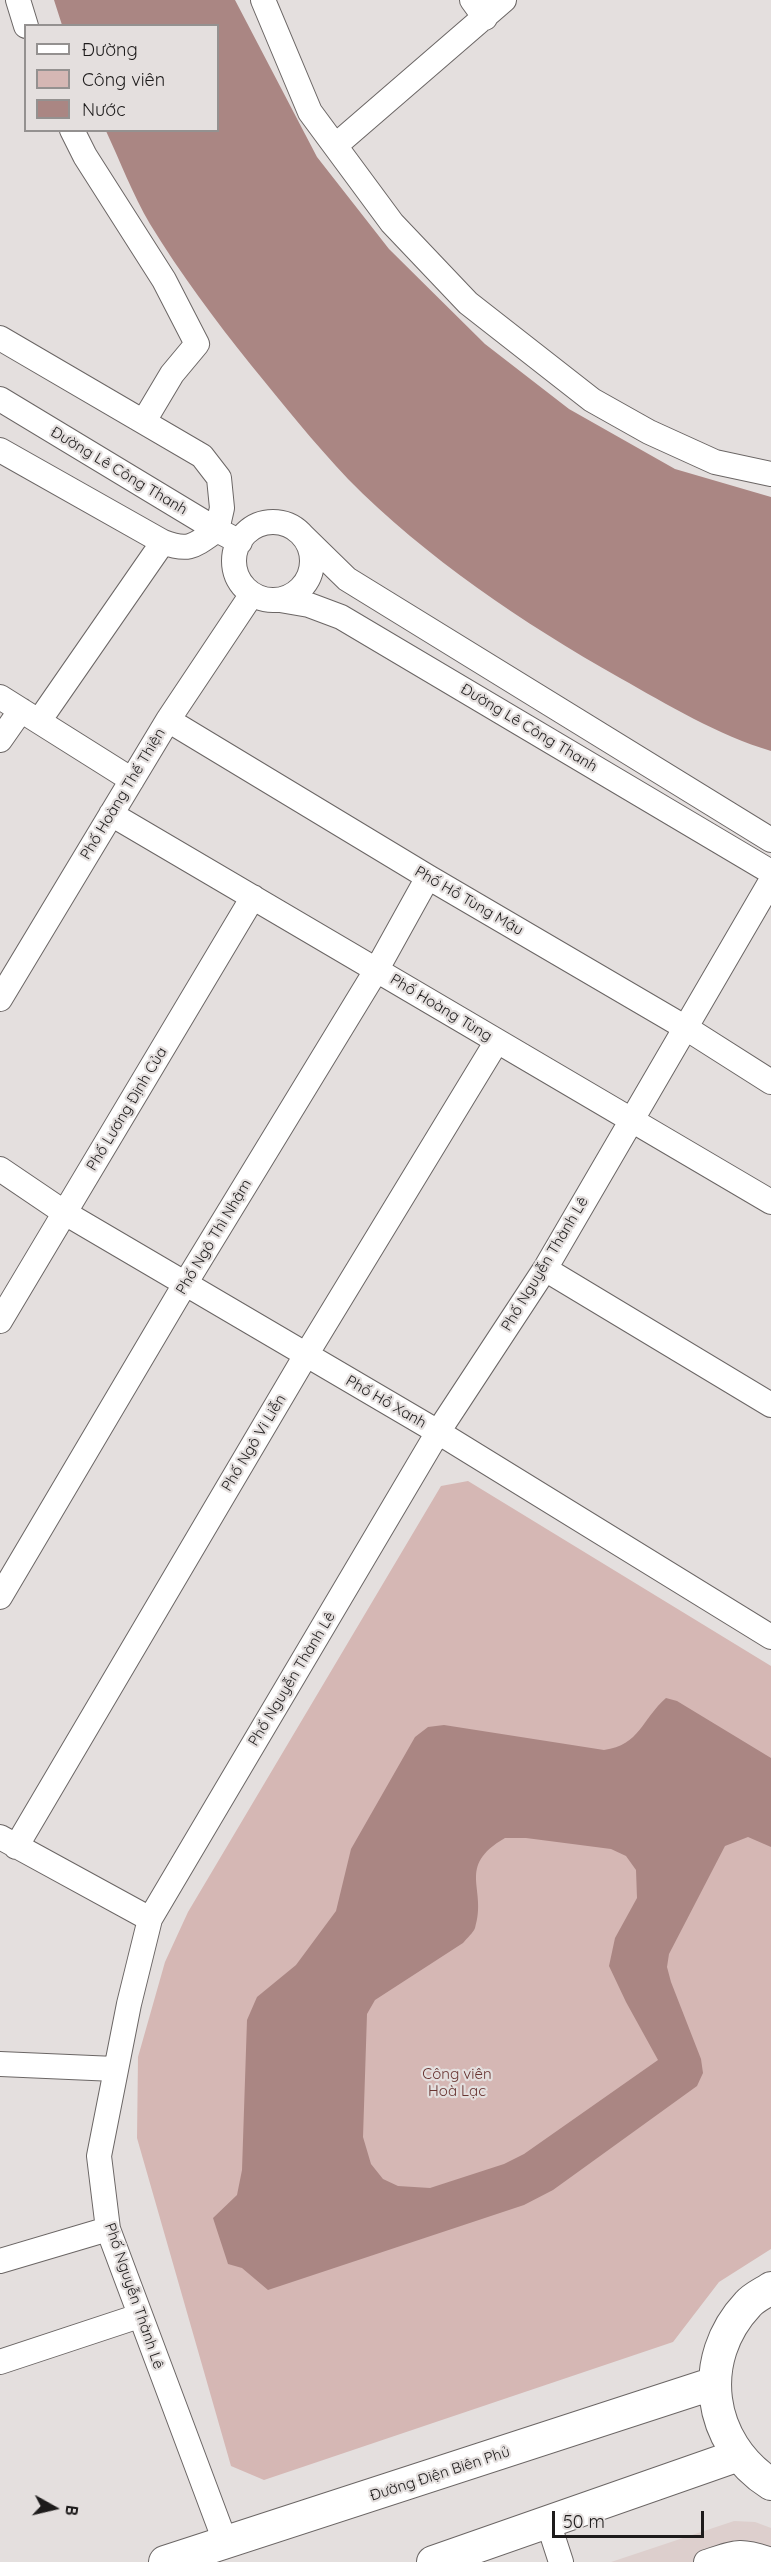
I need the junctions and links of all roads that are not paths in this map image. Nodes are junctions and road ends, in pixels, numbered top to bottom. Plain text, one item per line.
1 (18, 0) edge
2 (263, 0) edge
3 (504, 0) edge
4 (478, 9) edge
5 (25, 24) edge
6 (73, 132) edge
7 (335, 146) junction
8 (0, 338) edge
9 (0, 399) edge
10 (144, 421) junction
11 (0, 450) edge
12 (771, 474) edge
13 (217, 530) junction
14 (303, 537) junction
15 (163, 542) junction
16 (240, 542) junction
17 (252, 594) junction
18 (280, 600) junction
19 (0, 697) edge
20 (30, 715) junction
21 (168, 720) junction
22 (0, 740) edge
23 (132, 780) junction
24 (111, 814) junction
25 (771, 840) edge
26 (771, 872) edge
27 (428, 877) junction
28 (771, 881) edge
29 (253, 897) junction
30 (377, 969) junction
31 (0, 999) edge
32 (686, 1028) junction
33 (497, 1041) junction
34 (771, 1082) edge
35 (630, 1119) junction
36 (0, 1169) edge
37 (771, 1202) edge
38 (65, 1214) junction
39 (545, 1269) junction
40 (185, 1284) junction
41 (0, 1321) edge
42 (306, 1355) junction
43 (771, 1405) edge
44 (438, 1432) junction
45 (0, 1597) edge
46 (771, 1637) edge
47 (8, 1842) edge
48 (150, 1919) junction
49 (0, 2064) edge
50 (115, 2070) junction
51 (108, 2229) junction
52 (0, 2261) edge
53 (771, 2288) edge
54 (139, 2316) junction
55 (0, 2362) edge
56 (716, 2383) junction
57 (739, 2455) junction
58 (771, 2484) edge
59 (548, 2522) junction
60 (226, 2544) junction
61 (771, 2560) edge
62 (165, 2562) edge
63 (433, 2562) edge
64 (561, 2562) edge
65 (706, 2562) edge

1 - 5 street
2 - 7 street
3 - 4 street
4 - 7 street
6 - 10 street
7 - 12 street
8 - 10 street
9 - 13 street, Đường Lê Công Thanh
10 - 13 street
11 - 15 street
13 - 15 street
13 - 16 street, Đường Lê Công Thanh
14 - 16 street
14 - 18 street
14 - 25 street, Đường Lê Công Thanh
15 - 20 street
16 - 17 street
17 - 18 street
17 - 21 street, Phố Hoàng Thế Thiện
18 - 26 street, Đường Lê Công Thanh
19 - 20 street
20 - 22 street
20 - 23 street
21 - 23 street, Phố Hoàng Thế Thiện
21 - 27 street, Phố Hồ Tùng Mậu
23 - 24 street, Phố Hoàng Thế Thiện
24 - 29 street, Phố Hoàng Tùng
24 - 31 street, Phố Hoàng Thế Thiện
27 - 30 street, Phố Ngô Thì Nhậm
27 - 32 street, Phố Hồ Tùng Mậu
28 - 32 street, Phố Nguyễn Thành Lê
29 - 30 street, Phố Hoàng Tùng
29 - 38 street, Phố Lương Định Của
30 - 33 street, Phố Hoàng Tùng
30 - 40 street, Phố Ngô Thì Nhậm
32 - 34 street, Phố Hồ Tùng Mậu
32 - 35 street, Phố Nguyễn Thành Lê
33 - 35 street, Phố Hoàng Tùng
33 - 42 street, Phố Ngô Vi Liễn
35 - 37 street, Phố Hoàng Tùng
35 - 39 street, Phố Nguyễn Thành Lê
36 - 38 street, Phố Hồ Xanh
38 - 40 street, Phố Hồ Xanh
38 - 41 street, Phố Lương Định Của
39 - 43 street
39 - 44 street, Phố Nguyễn Thành Lê
40 - 42 street, Phố Hồ Xanh
40 - 45 street, Phố Ngô Thì Nhậm
42 - 44 street, Phố Hồ Xanh
42 - 47 street, Phố Ngô Vi Liễn
44 - 46 street, Phố Hồ Xanh
44 - 48 street, Phố Nguyễn Thành Lê
47 - 48 street
48 - 50 street, Phố Nguyễn Thành Lê
49 - 50 street
50 - 51 street, Phố Nguyễn Thành Lê
51 - 52 street
51 - 54 street, Phố Nguyễn Thành Lê
53 - 56 main road
54 - 55 street
54 - 60 street, Phố Nguyễn Thành Lê
56 - 57 main road
56 - 60 main road, Đường Điện Biên Phủ
57 - 58 main road
57 - 59 main road
59 - 63 main road
59 - 64 street
60 - 62 main road, Đường Điện Biên Phủ
61 - 65 street

